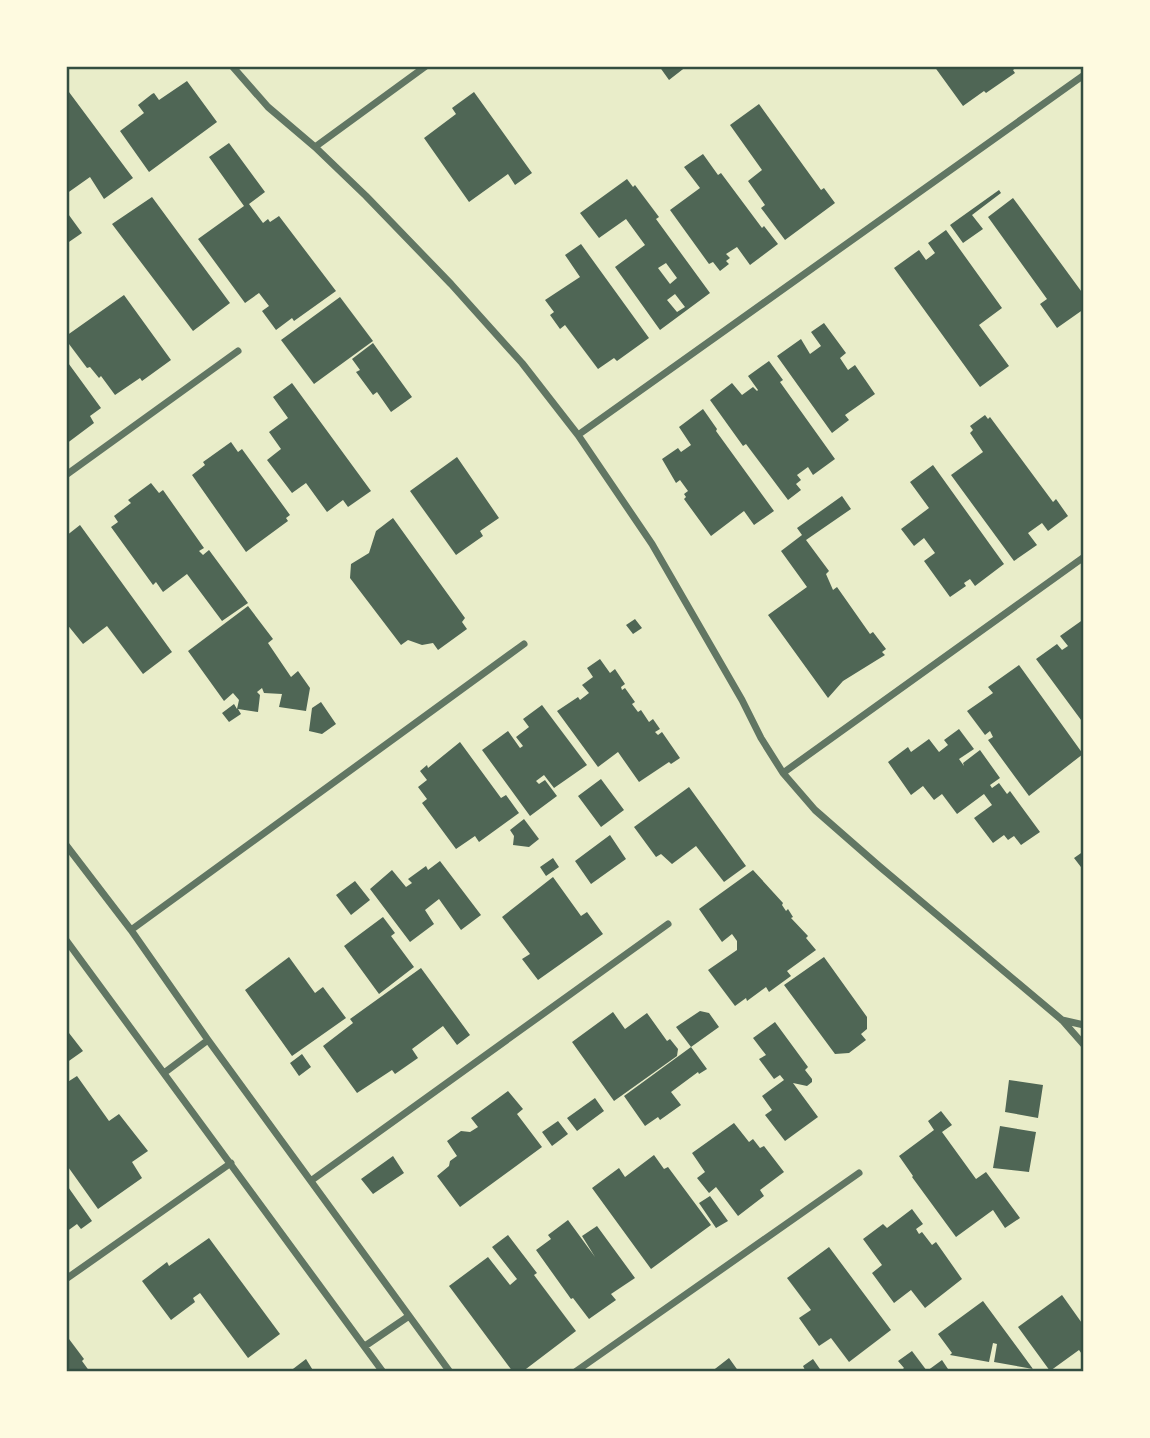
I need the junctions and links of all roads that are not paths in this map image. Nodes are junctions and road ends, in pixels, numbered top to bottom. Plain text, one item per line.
1 (232, 66) edge
2 (426, 66) edge
3 (1083, 75) edge
4 (315, 147) junction
5 (238, 351) dead end
6 (578, 435) junction
7 (66, 475) edge
8 (1083, 557) edge
9 (524, 643) dead end
10 (783, 773) junction
11 (66, 845) edge
12 (668, 924) dead end
13 (131, 930) junction
14 (66, 940) edge
15 (1062, 1020) junction
16 (1083, 1025) edge
17 (208, 1040) junction
18 (1081, 1040) edge
19 (164, 1073) junction
20 (231, 1163) junction
21 (859, 1173) dead end
22 (312, 1180) junction
23 (66, 1279) edge
24 (410, 1316) junction
25 (365, 1346) junction
26 (383, 1371) edge
27 (450, 1371) edge
28 (575, 1371) edge

1 - 4 street
2 - 4 street
3 - 6 street
4 - 6 street
5 - 7 street
6 - 10 street
8 - 10 street
9 - 13 street
10 - 15 street
11 - 13 street
12 - 22 street
13 - 17 street
14 - 19 street
15 - 16 street
15 - 18 street
17 - 19 street
17 - 22 street
19 - 20 street
20 - 23 street
20 - 25 street
21 - 28 street
22 - 24 street
24 - 25 street
24 - 27 street
25 - 26 street

